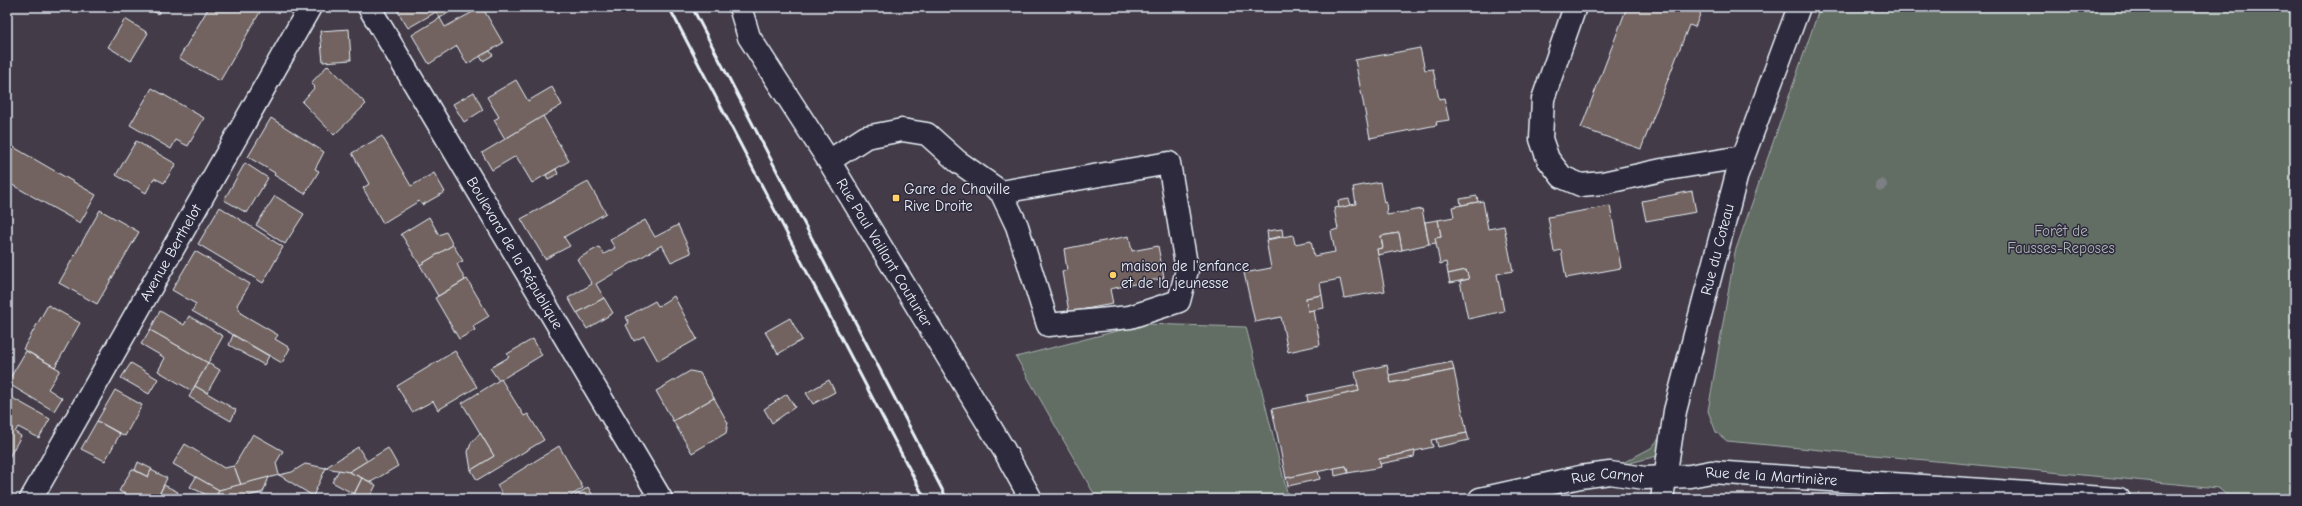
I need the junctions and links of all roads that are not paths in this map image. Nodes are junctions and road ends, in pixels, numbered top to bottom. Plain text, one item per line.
1 (310, 7) edge
2 (369, 7) edge
3 (740, 7) edge
4 (1575, 7) edge
5 (1799, 7) edge
6 (1742, 157) junction
7 (829, 161) junction
8 (1001, 192) junction
9 (1664, 476) junction
10 (31, 499) edge
11 (660, 499) edge
12 (1031, 499) edge
13 (1480, 499) edge
14 (1662, 499) edge
15 (2119, 499) edge

1 - 10 street, Avenue Berthelot
2 - 11 street, Boulevard de la République
3 - 7 street, Rue Paul Vaillant Couturier
4 - 6 street
5 - 6 street, Rue du Coteau
6 - 9 street, Rue du Coteau
7 - 8 street
7 - 12 street, Rue Paul Vaillant Couturier
8 - 8 street
9 - 13 street, Rue Carnot
9 - 14 street, Rue du Coteau
9 - 15 street, Rue de la Martinière

